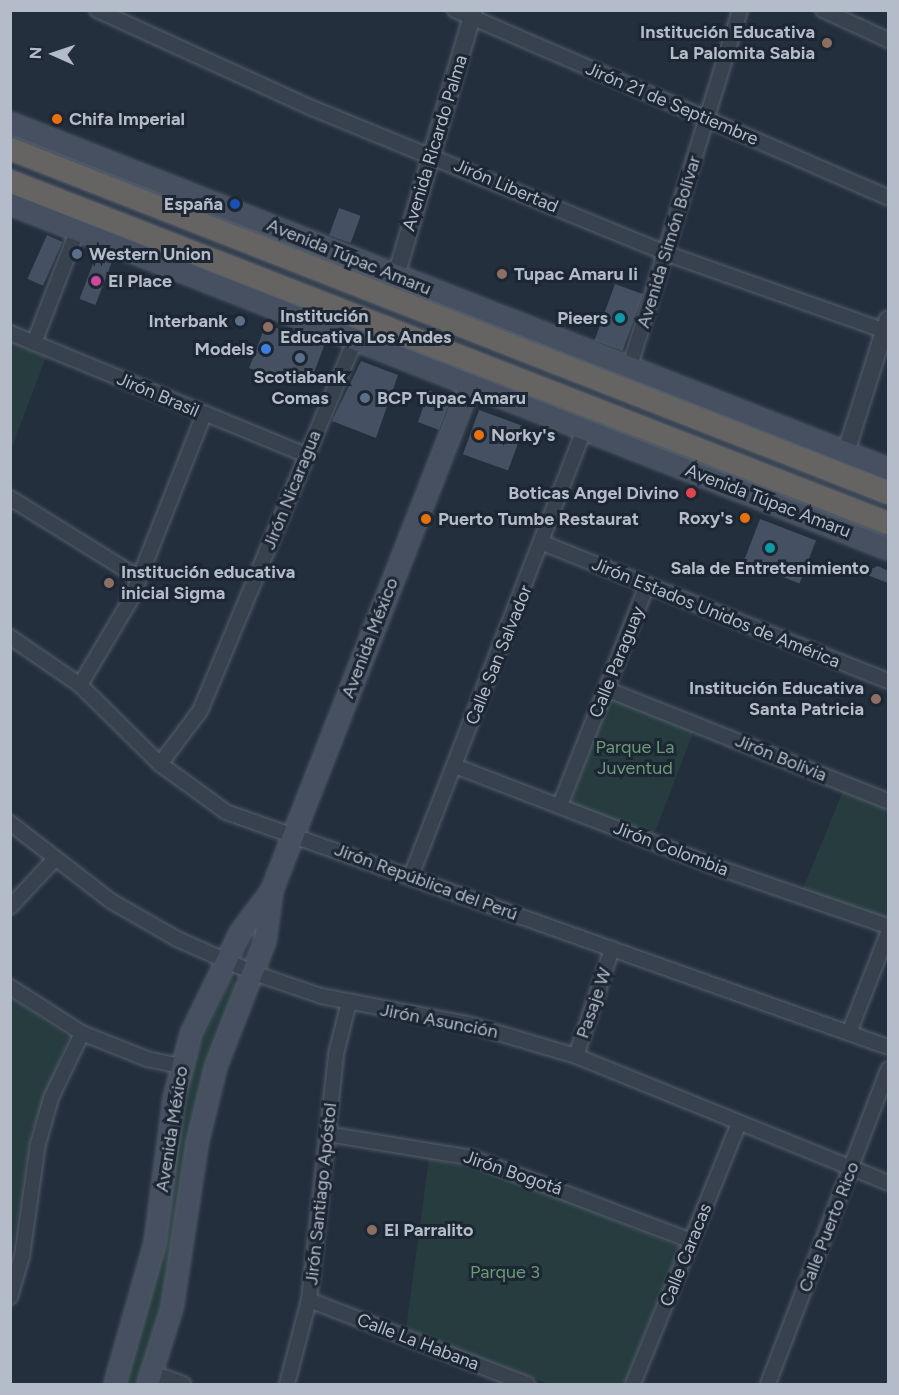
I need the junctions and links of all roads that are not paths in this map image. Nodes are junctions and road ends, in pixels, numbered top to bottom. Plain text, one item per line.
1 (97, 10) edge
2 (455, 10) edge
3 (740, 10) edge
4 (823, 10) edge
5 (473, 14) edge
6 (888, 40) edge
7 (707, 119) junction
8 (10, 123) edge
9 (10, 149) edge
10 (432, 155) junction
11 (10, 181) edge
12 (888, 197) edge
13 (10, 204) edge
14 (78, 229) junction
15 (665, 253) junction
16 (396, 276) junction
17 (887, 328) edge
18 (10, 333) edge
19 (355, 341) junction
20 (34, 343) junction
21 (629, 369) junction
22 (469, 387) junction
23 (204, 415) junction
24 (583, 432) junction
25 (846, 452) junction
26 (306, 455) junction
27 (888, 469) edge
28 (888, 494) edge
29 (10, 498) edge
30 (888, 523) edge
31 (543, 543) junction
32 (888, 549) edge
33 (139, 578) junction
34 (647, 585) junction
35 (10, 637) edge
36 (888, 681) edge
37 (80, 685) junction
38 (606, 689) junction
39 (160, 764) junction
40 (455, 766) junction
41 (888, 801) edge
42 (560, 805) junction
43 (10, 823) edge
44 (292, 835) junction
45 (54, 860) junction
46 (411, 876) junction
47 (272, 890) junction
48 (10, 908) edge
49 (888, 926) edge
50 (888, 933) edge
51 (612, 949) junction
52 (227, 958) junction
53 (254, 973) junction
54 (10, 987) edge
55 (349, 1002) junction
56 (82, 1033) junction
57 (849, 1033) junction
58 (888, 1047) edge
59 (576, 1056) junction
60 (181, 1066) junction
61 (888, 1069) edge
62 (738, 1125) junction
63 (327, 1134) junction
64 (852, 1169) junction
65 (888, 1183) edge
66 (691, 1242) junction
67 (10, 1297) edge
68 (309, 1300) junction
69 (150, 1379) edge
70 (115, 1384) edge
71 (183, 1384) edge
72 (287, 1384) edge
73 (527, 1384) edge
74 (633, 1384) edge
75 (768, 1384) edge

1 - 10 street, Jirón Libertad
2 - 5 street, Jirón 21 de Septiembre
3 - 7 street, Avenida Simón Bolívar
4 - 6 street
5 - 7 street, Jirón 21 de Septiembre
5 - 10 street, Avenida Ricardo Palma
7 - 12 street, Jirón 21 de Septiembre
7 - 15 street, Avenida Simón Bolívar
8 - 16 main road, Avenida Túpac Amaru
9 - 28 highway, Avenida Túpac Amaru
10 - 15 street, Jirón Libertad
10 - 16 street, Avenida Ricardo Palma
11 - 30 highway, Avenida Túpac Amaru
13 - 14 main road, Avenida Túpac Amaru
14 - 19 main road, Avenida Túpac Amaru
14 - 20 street
15 - 17 street, Jirón Libertad
15 - 21 street, Avenida Simón Bolívar
16 - 21 main road, Avenida Túpac Amaru
17 - 25 street
18 - 20 street, Jirón Brasil
19 - 22 main road, Avenida Túpac Amaru
19 - 26 street, Jirón Nicaragua
20 - 23 street, Jirón Brasil
21 - 25 main road, Avenida Túpac Amaru
22 - 24 main road, Avenida Túpac Amaru
22 - 44 main road, Avenida México
23 - 26 street, Jirón Brasil
23 - 33 street
24 - 31 street, Calle San Salvador
24 - 32 main road, Avenida Túpac Amaru
25 - 27 main road, Avenida Túpac Amaru
26 - 39 street, Jirón Nicaragua
29 - 33 street
31 - 34 street, Jirón Estados Unidos de América
31 - 40 street, Calle San Salvador
33 - 37 street
34 - 36 street, Jirón Estados Unidos de América
34 - 38 street, Calle Paraguay
35 - 37 street, Jirón República del Perú
37 - 39 street, Jirón República del Perú
38 - 41 street, Jirón Bolivia
38 - 42 street, Calle Paraguay
39 - 44 street, Jirón República del Perú
40 - 42 street, Jirón Colombia
40 - 46 street, Calle San Salvador
42 - 49 street, Jirón Colombia
43 - 45 street, Jirón Asunción
44 - 46 street, Jirón República del Perú
44 - 47 main road, Avenida México
45 - 48 street
45 - 52 street, Jirón Asunción
46 - 51 street, Jirón República del Perú
47 - 52 main road, Avenida México
47 - 53 main road, Avenida México
50 - 57 street
51 - 57 street, Jirón República del Perú
51 - 59 street, Pasaje W
52 - 53 street, Jirón Asunción
52 - 60 main road, Avenida México
53 - 55 street, Jirón Asunción
53 - 69 main road, Avenida México
54 - 56 street
55 - 59 street, Jirón Asunción
55 - 63 street, Jirón Santiago Apóstol
56 - 60 street
56 - 67 street
57 - 58 street, Jirón República del Perú
59 - 62 street, Jirón Asunción
60 - 70 main road, Avenida México
61 - 64 street, Calle Puerto Rico
62 - 64 street, Jirón Asunción
62 - 66 street, Calle Caracas
63 - 66 street, Jirón Bogotá
63 - 68 street, Jirón Santiago Apóstol
64 - 65 street, Jirón Asunción
64 - 75 street, Calle Puerto Rico
66 - 74 street, Calle Caracas
68 - 72 street, Jirón Santiago Apóstol
68 - 73 street, Calle La Habana
69 - 71 street

